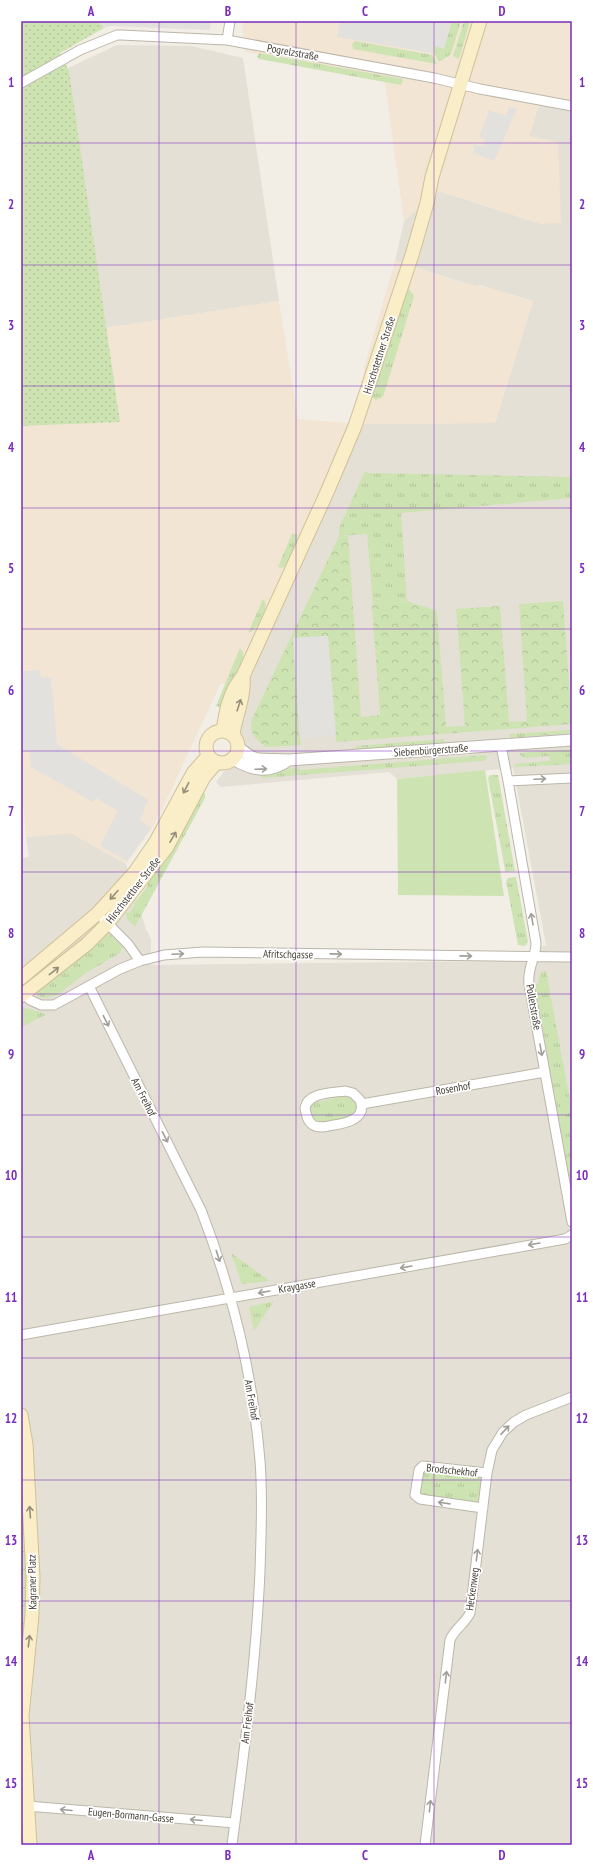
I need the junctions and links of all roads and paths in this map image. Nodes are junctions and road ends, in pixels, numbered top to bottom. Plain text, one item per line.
1 (230, 21) edge
2 (480, 21) edge
3 (227, 40) junction
4 (21, 83) edge
5 (461, 84) junction
6 (572, 106) edge
7 (228, 733) junction
8 (572, 740) edge
9 (501, 746) junction
10 (236, 754) junction
11 (212, 760) junction
12 (572, 778) edge
13 (508, 781) junction
14 (97, 914) junction
15 (107, 924) junction
16 (533, 957) junction
17 (572, 957) edge
18 (140, 961) junction
19 (21, 978) edge
20 (89, 986) junction
21 (22, 994) edge
22 (545, 1072) junction
23 (362, 1104) junction
24 (572, 1222) edge
25 (572, 1236) edge
26 (231, 1297) junction
27 (21, 1335) edge
28 (572, 1397) edge
29 (21, 1415) edge
30 (487, 1473) junction
31 (483, 1508) junction
32 (27, 1806) junction
33 (235, 1823) junction
34 (30, 1845) edge
35 (232, 1845) edge
36 (426, 1845) edge

1 - 3 street
2 - 5 main road, Hirschstettner Straße
3 - 4 street, Pogrelzstraße
3 - 5 street, Pogrelzstraße
5 - 6 street, Pogrelzstraße
5 - 7 main road, Hirschstettner Straße
7 - 10 main road
7 - 11 main road
8 - 9 street, Siebenbürgerstraße
9 - 10 street, Siebenbürgerstraße
9 - 13 street, Polletstraße
10 - 11 main road
11 -> 14 main road, Hirschstettner Straße
15 -> 11 main road, Hirschstettner Straße
13 -> 12 street
16 -> 13 street, Polletstraße
14 - 15 street
14 - 19 main road, Hirschstettner Straße
15 - 18 street
21 -> 15 main road, Hirschstettner Straße
16 - 17 street, Afritschgasse
18 -> 16 street, Afritschgasse
16 -> 22 street, Polletstraße
18 - 20 street, Afritschgasse
20 - 21 street, Afritschgasse
20 -> 26 street, Am Freihof
22 - 23 street, Rosenhof
22 - 24 street, Polletstraße
23 - 23 street
25 -> 26 street, Kraygasse
26 - 27 street, Kraygasse
26 - 33 street, Am Freihof
30 -> 28 street, Heckenweg
32 -> 29 main road, Kagraner Platz
30 - 31 street, Heckenweg
31 -> 30 street, Brodschekhof
36 -> 31 street, Heckenweg
33 -> 32 street, Eugen-Bormann-Gasse
32 - 34 main road, Kagraner Platz
33 - 35 street, Am Freihof

